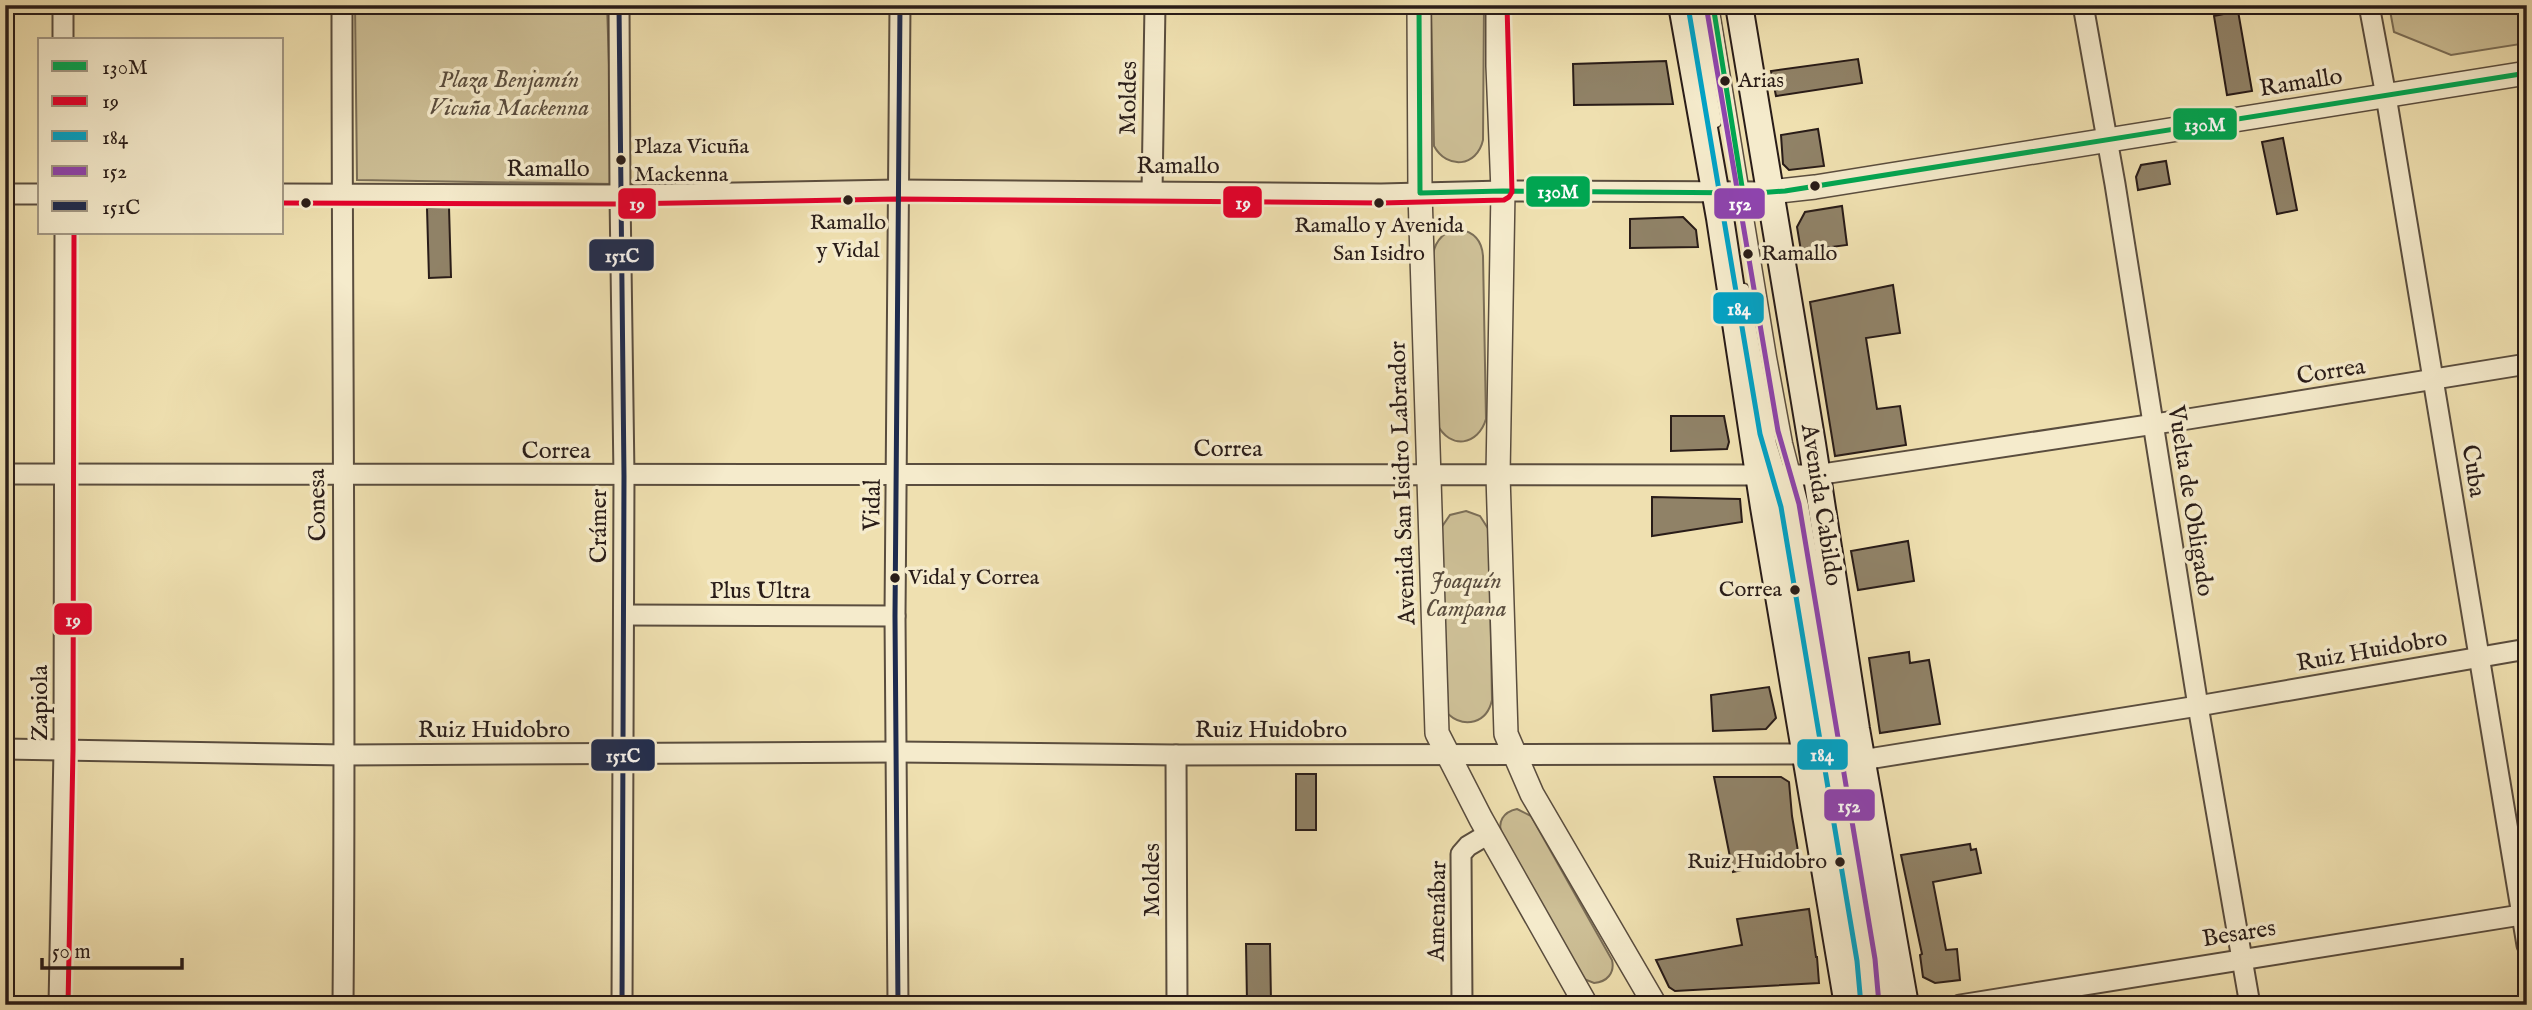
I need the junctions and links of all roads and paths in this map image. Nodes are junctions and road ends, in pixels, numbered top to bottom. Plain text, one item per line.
1 (63, 5) edge
2 (342, 5) edge
3 (620, 5) edge
4 (900, 5) edge
5 (1155, 5) edge
6 (1419, 5) edge
7 (1498, 5) edge
8 (1682, 5) edge
9 (1698, 5) edge
10 (1713, 5) edge
11 (1739, 5) edge
12 (2083, 5) edge
13 (2368, 5) edge
14 (64, 38) edge
15 (2527, 73) edge
16 (2386, 96) junction
17 (2107, 139) junction
18 (897, 190) junction
19 (1503, 191) junction
20 (1152, 192) junction
21 (1770, 192) junction
22 (1420, 193) junction
23 (1728, 193) junction
24 (5, 194) edge
25 (38, 194) edge
26 (284, 194) edge
27 (341, 195) junction
28 (620, 195) junction
29 (65, 234) edge
30 (2527, 364) edge
31 (2433, 380) junction
32 (2153, 424) junction
33 (898, 473) junction
34 (1428, 473) junction
35 (5, 474) edge
36 (65, 474) junction
37 (342, 475) junction
38 (624, 475) junction
39 (1497, 475) junction
40 (1788, 475) junction
41 (624, 615) junction
42 (895, 616) junction
43 (2527, 649) edge
44 (2479, 657) junction
45 (2198, 706) junction
46 (5, 749) edge
47 (64, 750) junction
48 (897, 752) junction
49 (622, 754) junction
50 (1513, 754) junction
51 (345, 755) junction
52 (1176, 755) junction
53 (1448, 755) junction
54 (1837, 757) junction
55 (1490, 833) junction
56 (2524, 915) edge
57 (2527, 946) edge
58 (2242, 958) junction
59 (60, 1005) edge
60 (343, 1005) edge
61 (622, 1005) edge
62 (898, 1005) edge
63 (1177, 1005) edge
64 (1462, 1005) edge
65 (1586, 1005) edge
66 (1656, 1005) edge
67 (1848, 1005) edge
68 (1870, 1005) edge
69 (1886, 1005) edge
70 (1905, 1005) edge
71 (1960, 1005) edge
72 (2250, 1005) edge

1 - 14 street
2 - 27 street, Conesa
3 - 28 street, Crámer
4 - 18 street, Vidal
5 - 20 street, Moldes
6 - 22 street, Avenida San Isidro Labrador
7 - 19 street
8 - 23 main road, Avenida Cabildo
9 - 23 lane
10 - 23 lane
11 - 21 main road, Avenida Cabildo
12 - 17 street, Vuelta de Obligado
13 - 16 street, Cuba
15 - 16 street, Ramallo
16 - 17 street, Ramallo
16 - 31 street, Cuba
17 - 21 street, Ramallo
17 - 32 street, Vuelta de Obligado
18 - 20 street, Ramallo
18 - 28 street, Ramallo
18 - 33 street, Vidal
19 - 22 street, Ramallo
19 - 23 street, Ramallo
19 - 39 street
20 - 22 street, Ramallo
21 - 23 street, Ramallo
21 - 40 main road, Avenida Cabildo
22 - 34 street, Avenida San Isidro Labrador
23 - 40 main road, Avenida Cabildo
23 - 40 lane
24 - 25 street
26 - 27 street, Ramallo
27 - 28 street, Ramallo
27 - 37 street, Conesa
28 - 38 street, Crámer
29 - 36 street, Zapiola
30 - 31 street, Correa
31 - 32 street, Correa
31 - 44 street, Cuba
32 - 40 street, Correa
32 - 45 street, Vuelta de Obligado
33 - 34 street, Correa
33 - 38 street, Correa
33 - 42 street, Vidal
34 - 39 street, Correa
34 - 53 street, Avenida San Isidro Labrador
35 - 36 street, Correa
36 - 37 street, Correa
36 - 47 street, Zapiola
37 - 38 street, Correa
37 - 51 street, Conesa
38 - 41 street, Crámer
39 - 40 street, Correa
39 - 50 street
40 - 54 main road, Avenida Cabildo
40 - 54 main road, Avenida Cabildo
41 - 42 street, Plus Ultra
41 - 49 street, Crámer
42 - 48 street, Vidal
43 - 44 street, Ruiz Huidobro
44 - 45 street, Ruiz Huidobro
44 - 56 street, Cuba
45 - 54 street, Ruiz Huidobro
45 - 58 street, Vuelta de Obligado
46 - 47 street, Ruiz Huidobro
47 - 51 street, Ruiz Huidobro
47 - 59 street, Zapiola
48 - 49 street, Ruiz Huidobro
48 - 52 street, Ruiz Huidobro
48 - 62 street, Vidal
49 - 51 street, Ruiz Huidobro
49 - 61 street, Crámer
50 - 53 street, Ruiz Huidobro
50 - 54 street, Ruiz Huidobro
50 - 66 street
51 - 60 street, Conesa
52 - 53 street, Ruiz Huidobro
52 - 63 street, Moldes
53 - 55 street, Avenida San Isidro Labrador
54 - 67 main road, Avenida Cabildo
54 - 68 lane
54 - 69 lane
54 - 70 main road, Avenida Cabildo
55 - 64 street, Amenábar
55 - 65 street, Avenida San Isidro Labrador
56 - 57 street, Cuba
56 - 58 street, Besares
58 - 71 street, Besares
58 - 72 street, Vuelta de Obligado

